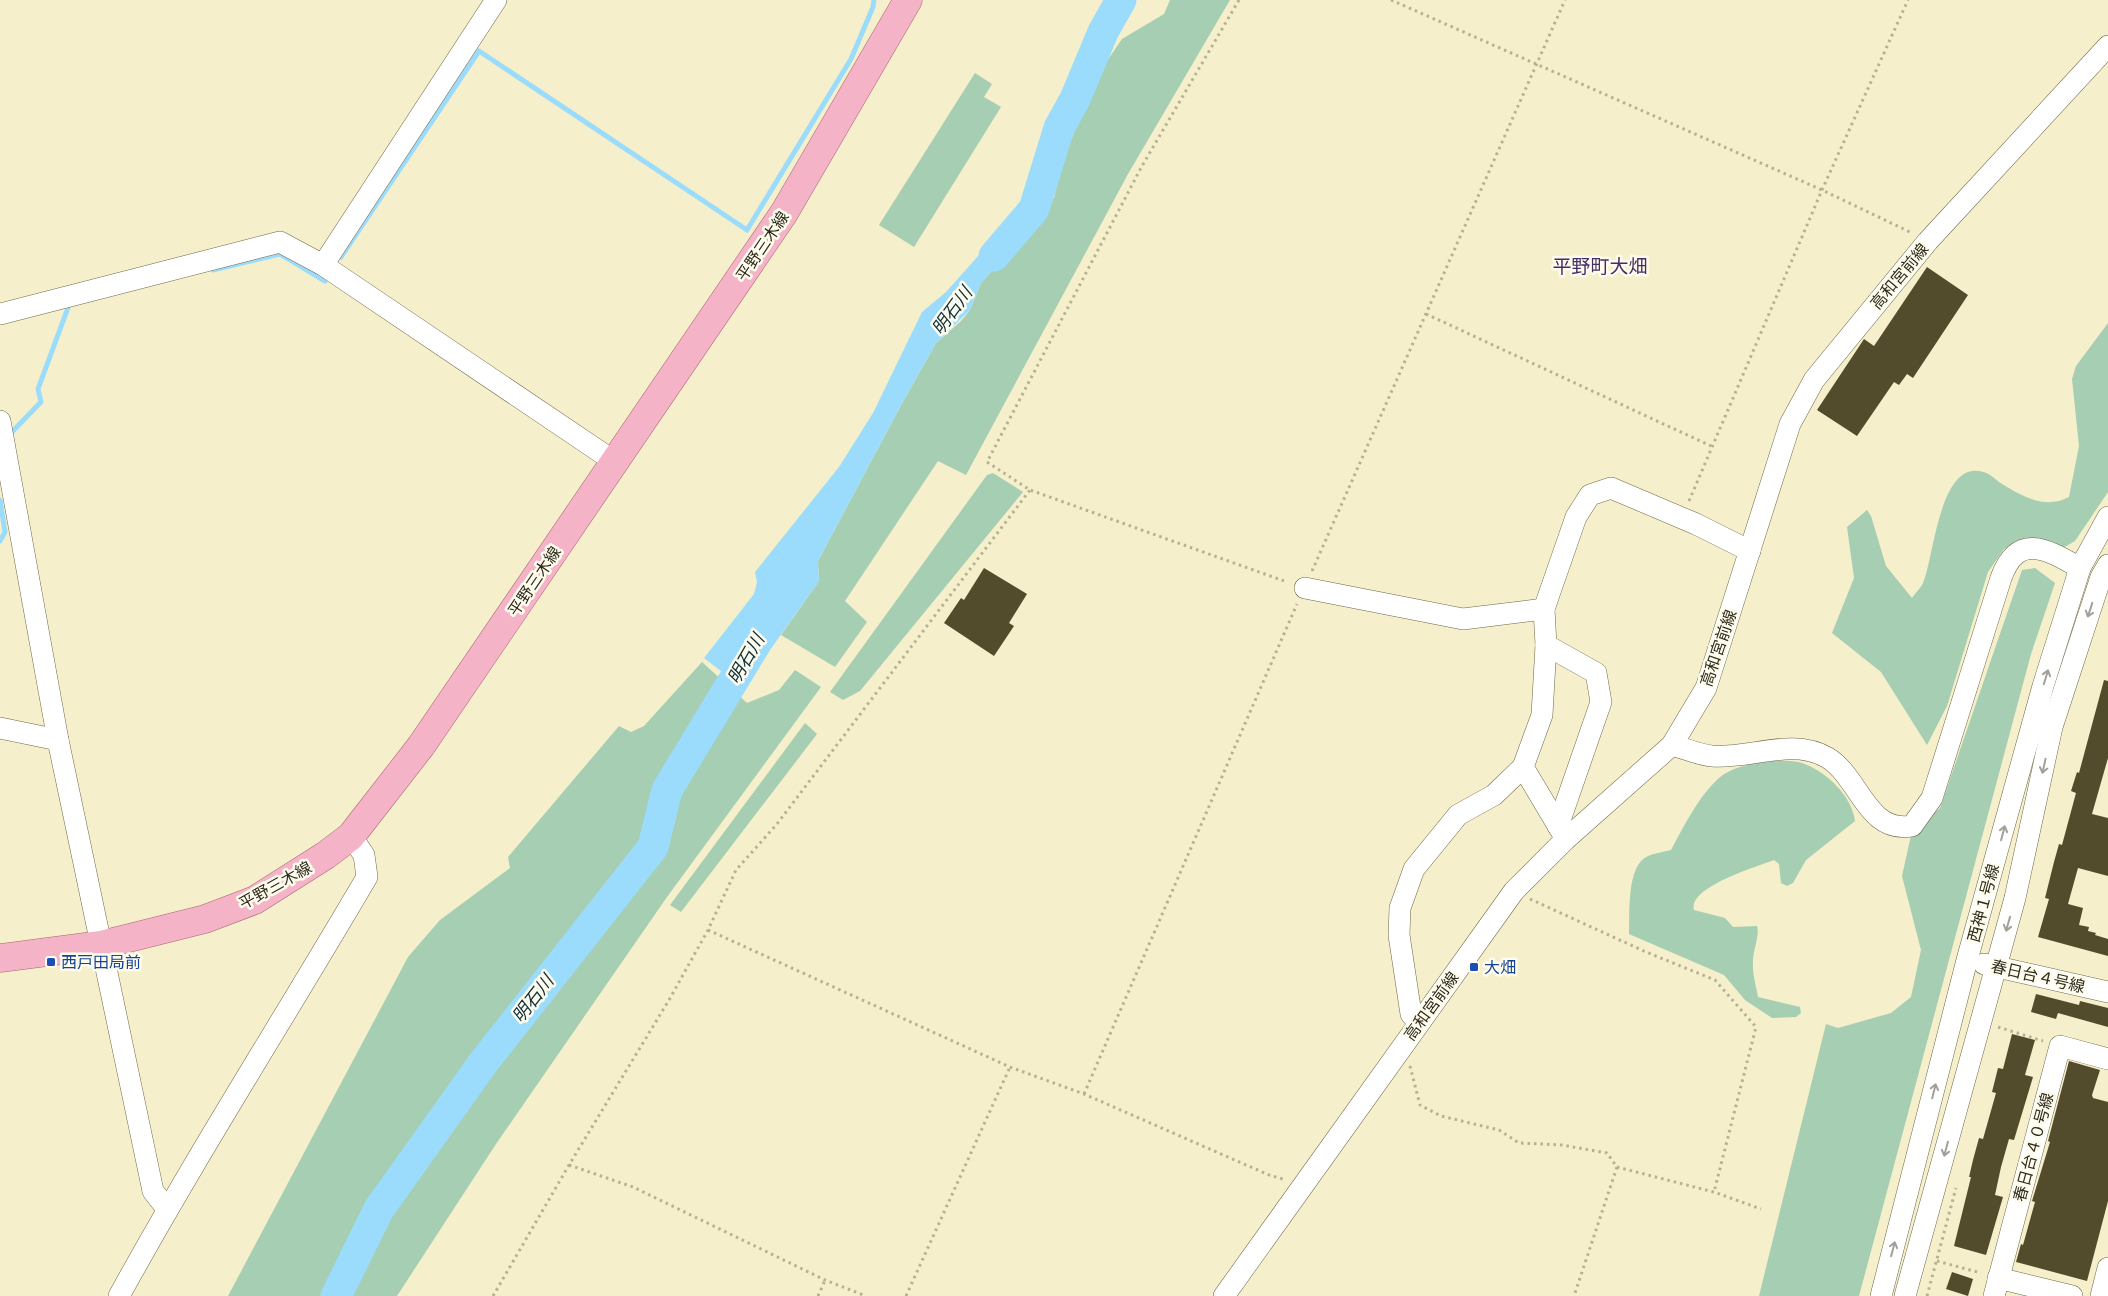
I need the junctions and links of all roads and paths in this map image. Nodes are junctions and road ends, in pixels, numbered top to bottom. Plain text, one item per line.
1 (496, 0) edge
2 (908, 0) edge
3 (1238, 0) edge
4 (1391, 0) edge
5 (1565, 0) edge
6 (1908, 0) edge
7 (2108, 46) edge
8 (1537, 65) junction
9 (1822, 190) junction
10 (1928, 241) junction
11 (323, 265) junction
12 (0, 314) edge
13 (1426, 314) junction
14 (0, 421) edge
15 (1711, 446) junction
16 (615, 462) junction
17 (1030, 490) junction
18 (2108, 517) edge
19 (1682, 518) junction
20 (1750, 551) junction
21 (2108, 565) edge
22 (2080, 568) junction
23 (1304, 588) junction
24 (1544, 609) junction
25 (1546, 645) junction
26 (0, 728) edge
27 (58, 740) junction
28 (1672, 745) junction
29 (1523, 767) junction
30 (1562, 832) junction
31 (351, 836) junction
32 (1514, 891) junction
33 (708, 930) junction
34 (101, 945) junction
35 (0, 958) edge
36 (1968, 960) junction
37 (1996, 966) junction
38 (2108, 992) edge
39 (1419, 1022) junction
40 (1996, 1026) dead end
41 (2060, 1046) junction
42 (1396, 1054) junction
43 (2108, 1059) edge
44 (1010, 1067) junction
45 (1084, 1094) junction
46 (569, 1165) junction
47 (1617, 1168) junction
48 (1303, 1186) junction
49 (1714, 1192) junction
50 (167, 1209) junction
51 (1761, 1209) dead end
52 (1937, 1261) dead end
53 (2108, 1268) edge
54 (825, 1280) junction
55 (1996, 1287) edge
56 (119, 1296) edge
57 (493, 1296) edge
58 (818, 1296) edge
59 (866, 1296) edge
60 (906, 1296) edge
61 (1224, 1296) edge
62 (1574, 1296) edge
63 (1881, 1296) edge
64 (1905, 1296) edge
65 (2072, 1296) edge
66 (2101, 1296) edge

1 - 11 street
2 - 16 main road, 平野三木線
3 - 17 path
4 - 8 path
5 - 8 path
6 - 9 path
7 - 10 street, 高和宮前線
8 - 9 path
8 - 13 path
9 - 10 path
9 - 15 path
10 - 20 street, 高和宮前線
11 - 12 street
11 - 16 street
13 - 15 path
13 - 23 path
14 - 27 street
15 - 19 path
16 - 31 main road, 平野三木線
17 - 23 path
17 - 33 path
18 - 22 street, 西神１号線
19 - 20 street
19 - 24 street
20 - 28 street, 高和宮前線
21 -> 37 street, 西神１号線
22 - 28 street
36 -> 22 street, 西神１号線
23 - 24 street
23 - 45 path
24 - 25 street
25 - 29 street
25 - 30 street
26 - 27 street
27 - 34 street
28 - 30 street, 高和宮前線
29 - 30 street
29 - 39 street
30 - 32 street, 高和宮前線
31 - 34 main road, 平野三木線
31 - 50 street
32 - 39 street, 高和宮前線
32 - 49 path
33 - 44 path
33 - 46 path
34 - 35 main road, 平野三木線
34 - 50 street
36 - 37 street, 春日台４号線
63 -> 36 street, 西神１号線
37 - 38 street, 春日台４号線
37 -> 64 street, 西神１号線
39 - 42 street, 高和宮前線
40 - 41 path
41 - 43 street
41 - 55 street, 春日台４０号線
42 - 47 path
42 - 48 street, 高和宮前線
44 - 45 path
44 - 60 path
45 - 48 path
46 - 54 path
46 - 57 path
47 - 49 path
47 - 62 path
48 - 61 street, 高和宮前線
49 - 51 path
50 - 56 street
52 - 55 path
53 - 66 street
54 - 58 path
54 - 59 path
55 - 65 street

